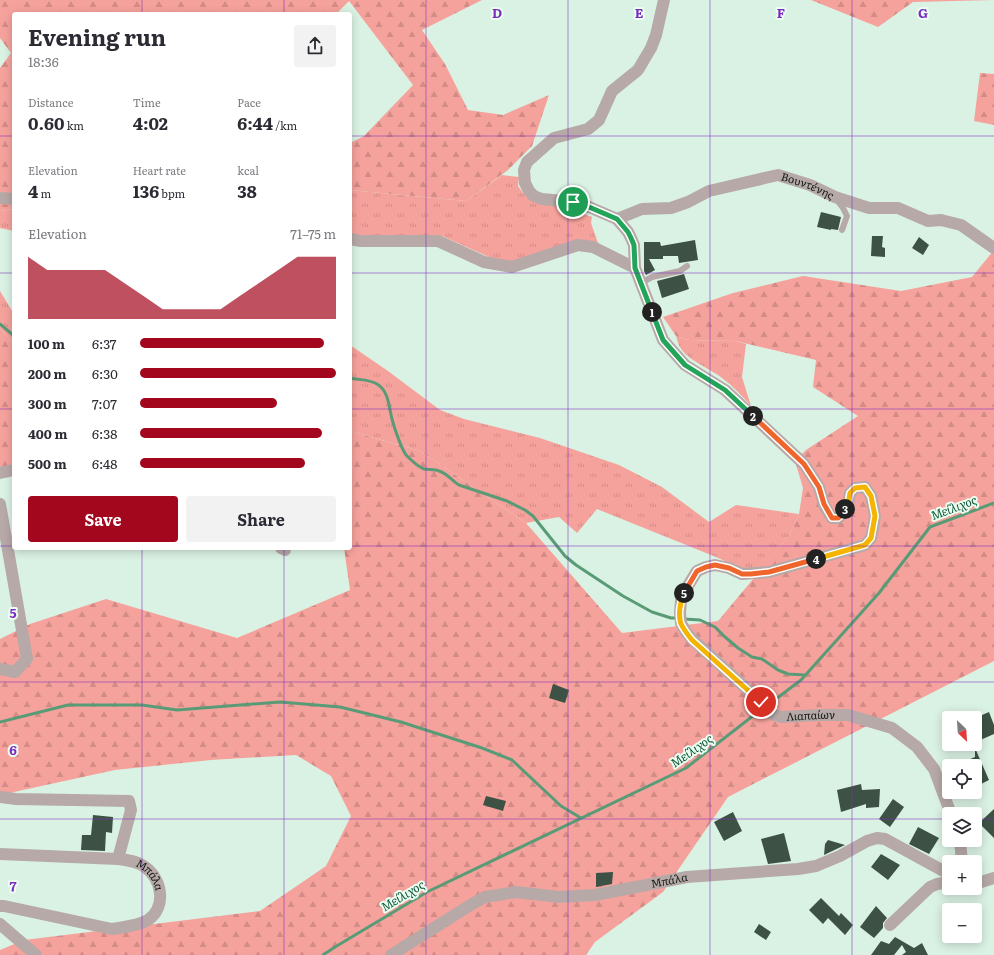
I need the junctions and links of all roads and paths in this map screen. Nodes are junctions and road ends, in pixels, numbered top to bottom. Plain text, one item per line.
1 (664, 0) edge
2 (835, 197) junction
3 (0, 198) edge
4 (12, 199) edge
5 (617, 219) junction
6 (842, 230) dead end
7 (352, 239) edge
8 (994, 248) edge
9 (687, 266) dead end
10 (635, 268) junction
11 (641, 283) junction
12 (12, 470) edge
13 (0, 473) edge
14 (0, 504) edge
15 (0, 669) edge
16 (0, 797) edge
17 (948, 807) edge
18 (0, 854) edge
19 (118, 859) junction
20 (942, 870) edge
21 (994, 878) edge
22 (982, 882) edge
23 (942, 883) edge
24 (0, 906) edge
25 (0, 924) edge
26 (890, 925) dead end
27 (36, 955) edge
28 (391, 955) edge

1 - 5 street, Λιαπαίων
2 - 5 street, Βουντένης
2 - 6 lane
2 - 8 street, Βουντένης
3 - 4 street
5 - 10 street, Λιαπαίων
7 - 10 street
9 - 11 lane
10 - 11 street, Λιαπαίων
11 - 17 street, Λιαπαίων
12 - 13 street
14 - 15 street
16 - 19 street
18 - 19 street, Μπάλα
19 - 24 street, Μπάλα
20 - 28 street, Μπάλα
21 - 22 street
23 - 26 street
25 - 27 street

